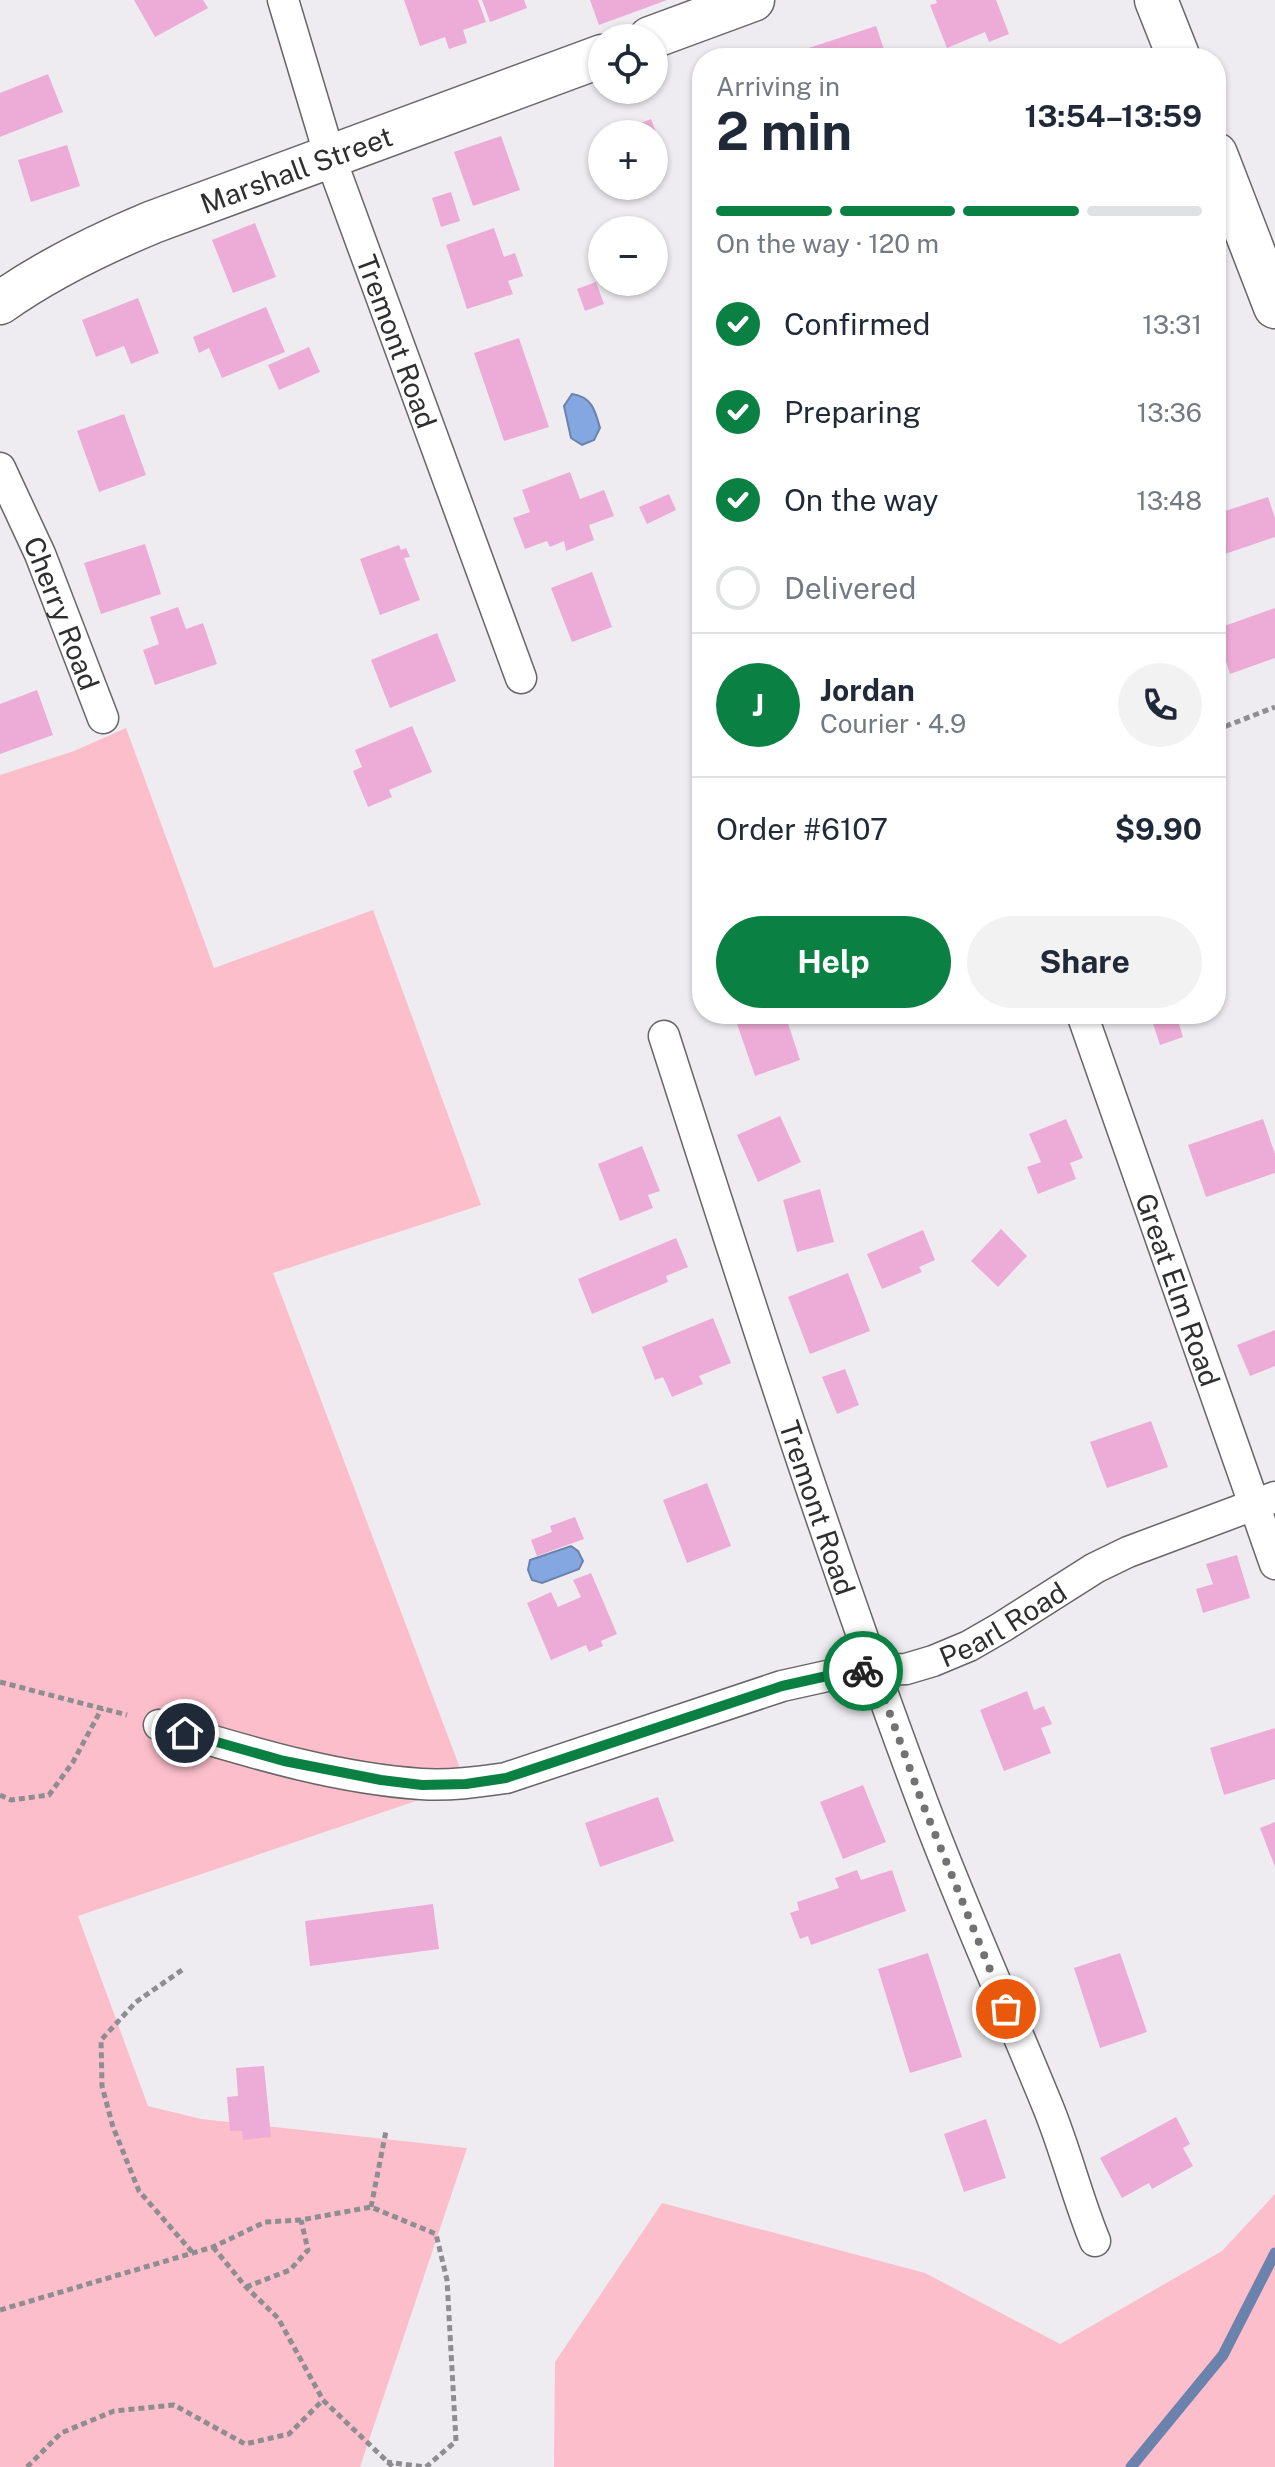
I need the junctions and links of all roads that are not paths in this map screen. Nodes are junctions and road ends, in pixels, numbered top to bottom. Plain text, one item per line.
1 (283, 0) edge
2 (753, 0) edge
3 (1156, 0) edge
4 (704, 8) edge
5 (668, 28) edge
6 (1175, 48) edge
7 (588, 61) edge
8 (330, 157) junction
9 (1226, 180) edge
10 (0, 303) edge
11 (1275, 307) edge
12 (0, 468) edge
13 (521, 678) dead end
14 (103, 718) dead end
15 (1086, 1024) edge
16 (664, 1036) dead end
17 (1264, 1501) edge
18 (1275, 1564) edge
19 (874, 1670) junction
20 (159, 1725) road end
21 (1095, 2241) dead end

1 - 8 street, Tremont Road
2 - 4 street
3 - 6 street
4 - 5 street
7 - 8 street, Marshall Street
8 - 10 street, Marshall Street
8 - 13 street, Tremont Road
9 - 11 street
12 - 14 street, Cherry Road
15 - 17 street, Great Elm Road
16 - 19 street, Tremont Road
17 - 18 street, Great Elm Road
17 - 19 street, Pearl Road
19 - 20 street, Pearl Road
19 - 21 street, Tremont Road

